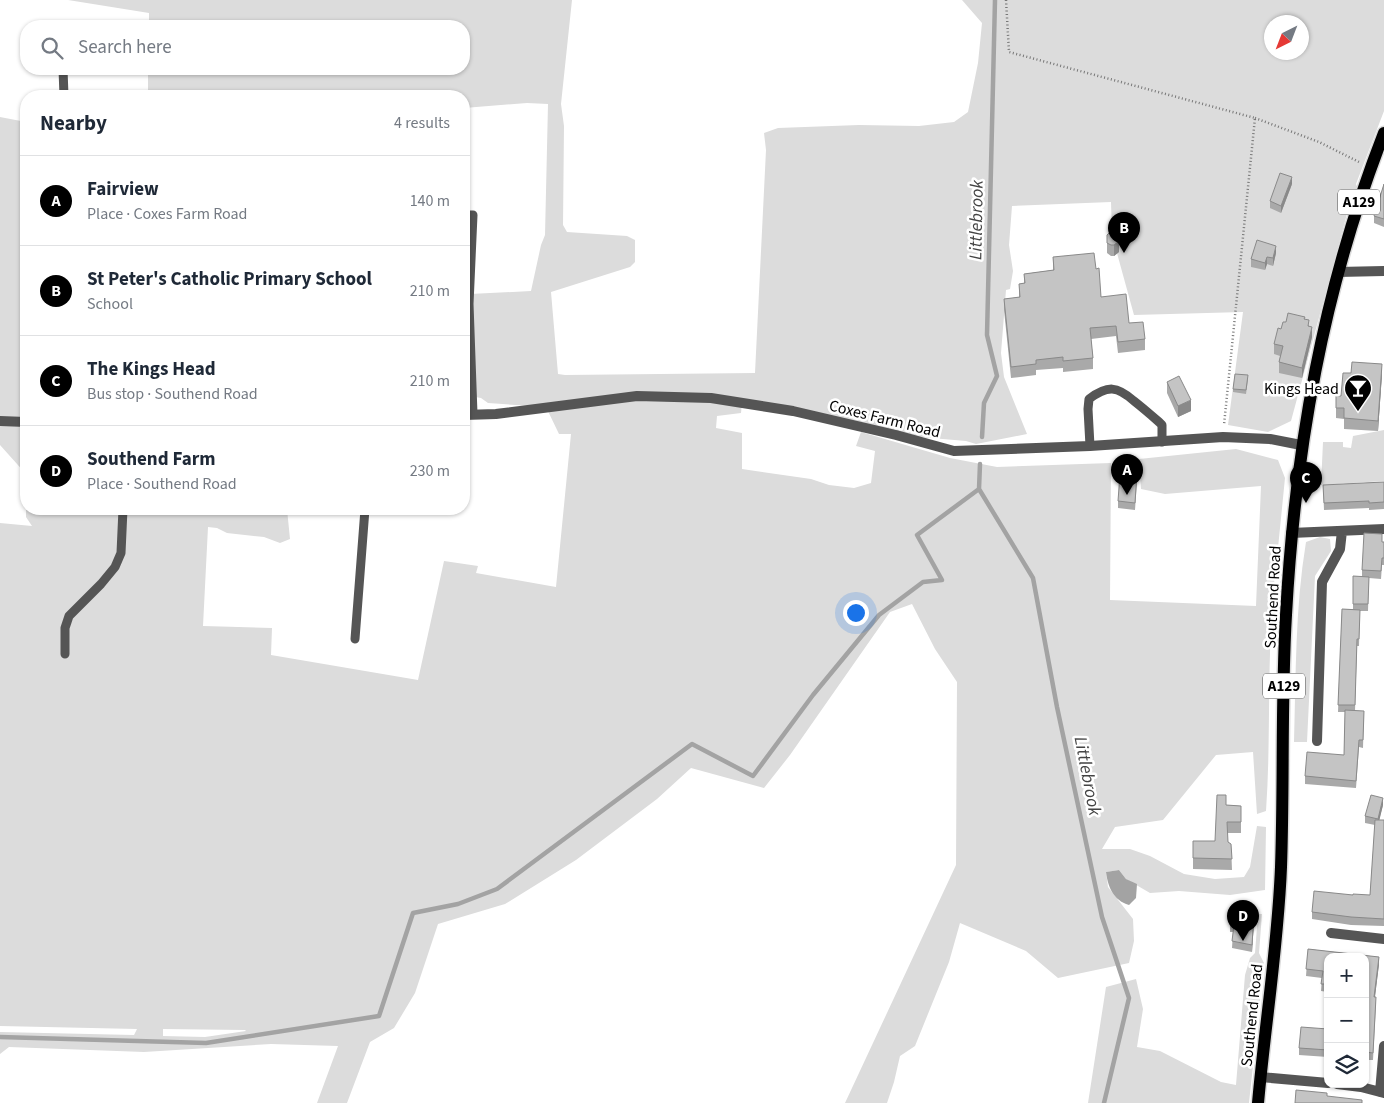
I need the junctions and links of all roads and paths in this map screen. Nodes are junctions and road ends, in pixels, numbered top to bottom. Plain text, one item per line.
1 (1006, 0) edge
2 (63, 75) edge
3 (64, 90) edge
4 (1255, 118) junction
5 (1384, 134) edge
6 (1371, 167) junction
7 (470, 215) edge
8 (470, 260) edge
9 (1384, 271) edge
10 (1338, 272) junction
11 (470, 415) edge
12 (0, 421) edge
13 (20, 422) edge
14 (1222, 437) junction
15 (1162, 442) junction
16 (1301, 445) junction
17 (1090, 446) junction
18 (123, 515) edge
19 (365, 515) edge
20 (1384, 529) edge
21 (1342, 531) junction
22 (1291, 533) junction
23 (355, 639) dead end
24 (65, 654) dead end
25 (1317, 741) dead end
26 (1331, 933) dead end
27 (1384, 938) edge
28 (1384, 1046) edge
29 (1260, 1077) junction
30 (1324, 1083) edge
31 (1360, 1088) edge
32 (1382, 1092) edge
33 (1258, 1103) edge

1 - 4 path
2 - 3 lane
4 - 6 path
4 - 14 path
5 - 6 main road, Southend Road / A129
6 - 10 main road, Southend Road / A129
7 - 8 lane
9 - 10 street
10 - 16 main road, Southend Road / A129
11 - 17 street, Coxes Farm Road
12 - 13 street
14 - 15 street, Coxes Farm Road
14 - 16 street, Coxes Farm Road
15 - 17 street, Coxes Farm Road
15 - 17 lane
16 - 22 main road, Southend Road / A129
18 - 24 lane
19 - 23 lane
20 - 21 street
21 - 22 street
21 - 25 street
22 - 29 main road, Southend Road / A129
26 - 27 street
28 - 32 street
29 - 30 street
29 - 33 main road, Southend Road / A129
31 - 32 street

